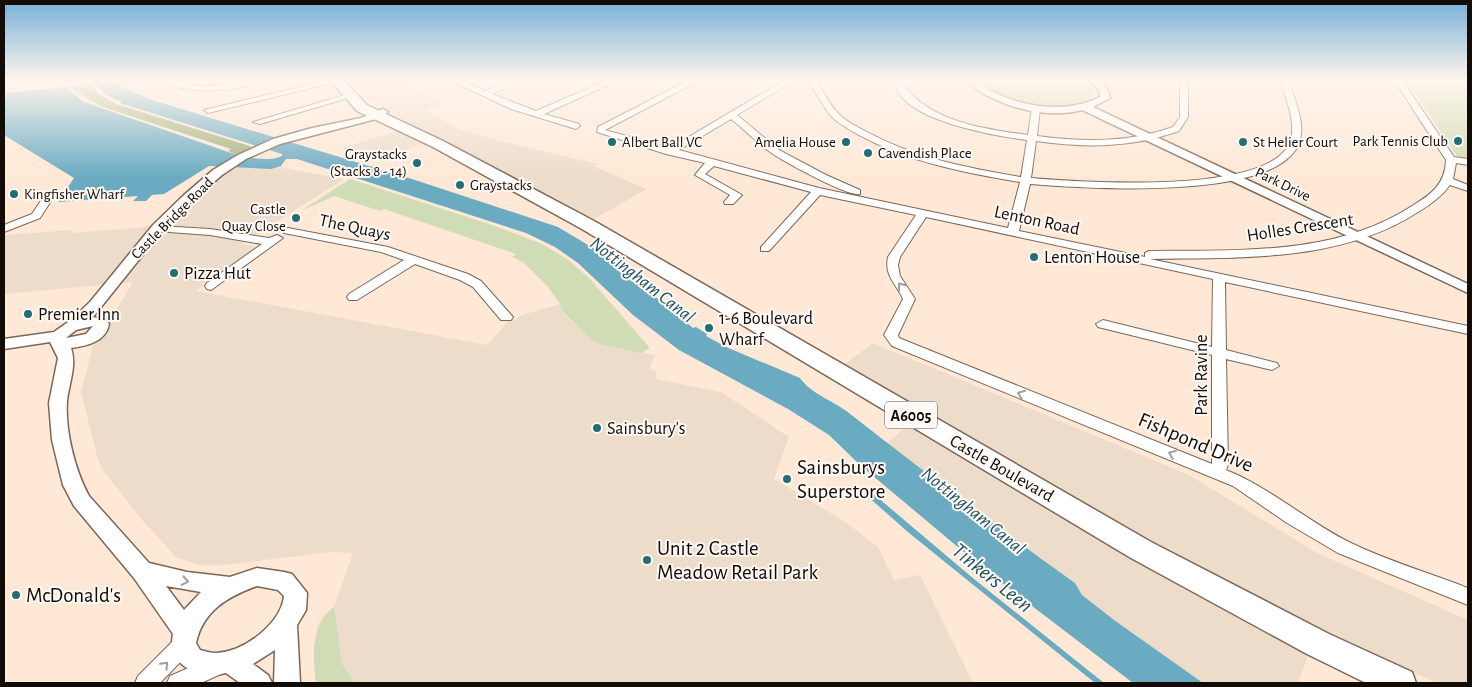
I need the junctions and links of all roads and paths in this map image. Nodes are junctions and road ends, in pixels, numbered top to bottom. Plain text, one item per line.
1 (293, 112) edge
2 (357, 112) edge
3 (372, 112) edge
4 (377, 112) edge
5 (531, 112) edge
6 (541, 112) edge
7 (632, 112) edge
8 (737, 112) edge
9 (832, 112) edge
10 (933, 112) edge
11 (1035, 112) edge
12 (1094, 112) edge
13 (1184, 112) edge
14 (1293, 112) edge
15 (1419, 112) edge
16 (536, 114) junction
17 (732, 115) junction
18 (387, 118) junction
19 (257, 122) dead end
20 (576, 126) dead end
21 (322, 128) junction
22 (1148, 138) junction
23 (1032, 140) junction
24 (669, 152) junction
25 (1451, 160) junction
26 (1468, 162) edge
27 (711, 163) junction
28 (1234, 178) junction
29 (1026, 179) junction
30 (1448, 182) junction
31 (1468, 188) edge
32 (818, 191) junction
33 (864, 200) junction
34 (46, 201) dead end
35 (729, 202) dead end
36 (923, 213) junction
37 (4, 229) edge
38 (159, 229) junction
39 (1013, 232) junction
40 (1358, 237) junction
41 (272, 242) junction
42 (765, 249) dead end
43 (413, 260) junction
44 (1144, 260) junction
45 (1219, 277) junction
46 (211, 286) dead end
47 (1468, 289) edge
48 (353, 297) dead end
49 (95, 315) junction
50 (506, 317) dead end
51 (1103, 324) dead end
52 (1468, 330) edge
53 (4, 344) edge
54 (62, 346) junction
55 (1219, 353) junction
56 (1272, 366) dead end
57 (1217, 472) junction
58 (142, 571) junction
59 (229, 586) junction
60 (1468, 597) edge
61 (287, 628) junction
62 (184, 638) junction
63 (224, 665) junction
64 (146, 683) edge
65 (178, 683) edge
66 (259, 683) edge
67 (287, 683) edge
68 (1400, 683) edge

1 - 19 street
2 - 21 street, Castle Bridge Road
3 - 18 main road, Castle Boulevard / A6005
4 - 18 main road, Castle Boulevard / A6005
5 - 16 street
6 - 16 street
7 - 24 street, Lenton Road
8 - 17 street
9 - 29 street
10 - 23 street
11 - 23 street
12 - 22 street, Park Drive
13 - 22 street
14 - 28 street
15 - 25 street
16 - 20 street
17 - 24 street
17 - 33 street
18 - 21 street, Castle Bridge Road
18 - 68 main road, Castle Boulevard / A6005
21 - 38 street, Castle Bridge Road
22 - 23 street
22 - 28 street, Park Drive
23 - 29 street
24 - 27 street, Lenton Road
25 - 26 street
25 - 30 street
27 - 32 street, Lenton Road
27 - 35 street
28 - 29 street
28 - 40 street, Park Drive
29 - 39 street
30 - 31 street
30 - 40 street, Holles Crescent
32 - 33 street, Lenton Road
32 - 42 street
33 - 36 street, Lenton Road
34 - 37 street
36 - 39 street, Lenton Road
57 -> 36 street, Fishpond Drive
38 - 41 street
38 - 49 street, Castle Bridge Road
39 - 44 street, Lenton Road
40 - 44 street, Holles Crescent
40 - 47 street, Park Drive
41 - 43 street, The Quays
41 - 46 street
43 - 48 street, The Quays
43 - 50 street, The Quays
44 - 45 street, Lenton Road
45 - 52 street, Lenton Road
45 - 55 street, Park Ravine
49 - 54 street
49 - 54 street, Castle Bridge Road
51 - 55 street
53 - 54 street
54 - 58 street
55 - 56 street
55 - 57 street, Park Ravine
57 - 60 street, Fishpond Drive
58 -> 59 street
58 - 62 street
59 - 61 street
59 - 62 street
61 - 63 street
61 - 67 street
62 - 63 street
64 -> 62 street
63 - 65 street
63 - 66 street

